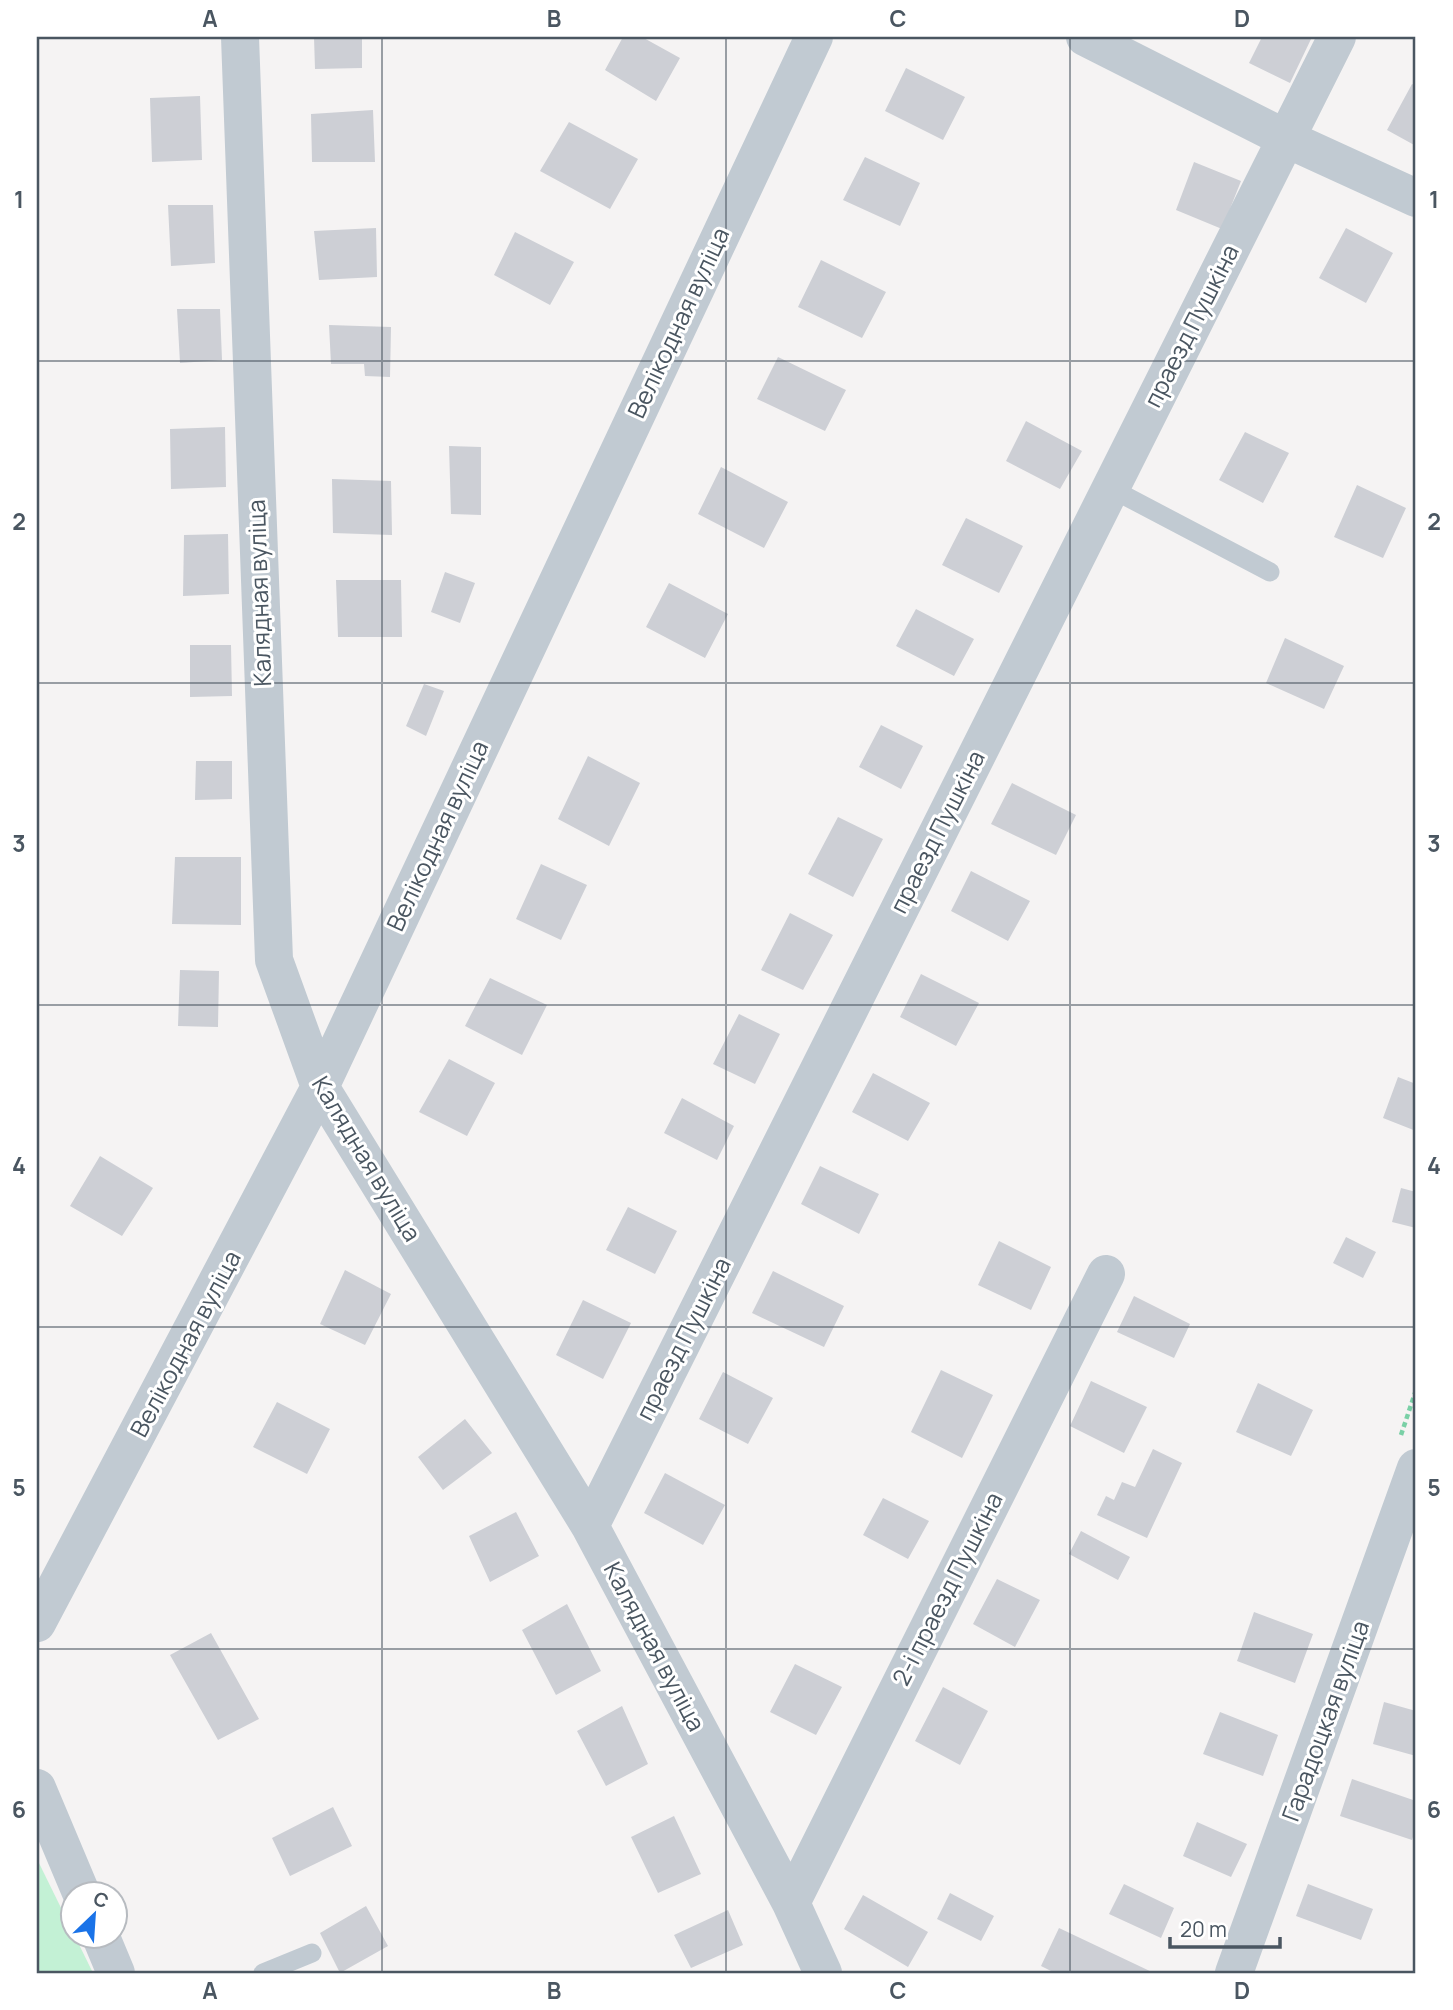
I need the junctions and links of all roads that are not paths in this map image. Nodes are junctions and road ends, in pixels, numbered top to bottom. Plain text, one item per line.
1 (240, 37) edge
2 (814, 37) edge
3 (1085, 37) edge
4 (1337, 37) edge
5 (1287, 139) junction
6 (1416, 198) edge
7 (1110, 488) junction
8 (1270, 572) dead end
9 (320, 1087) junction
10 (1106, 1274) dead end
11 (1416, 1468) edge
12 (590, 1526) junction
13 (37, 1623) edge
14 (37, 1788) edge
15 (76, 1881) edge
16 (791, 1903) junction
17 (107, 1951) edge
18 (312, 1953) dead end
19 (116, 1973) edge
20 (263, 1973) edge
21 (823, 1973) edge
22 (1234, 1973) edge

1 - 9 street, Калядная вуліца
2 - 9 street, Велікодная вуліца
3 - 5 street
4 - 5 street, праезд Пушкіна
5 - 6 street
5 - 7 street, праезд Пушкіна
7 - 8 lane
7 - 12 street, праезд Пушкіна
9 - 12 street, Калядная вуліца
9 - 13 street, Велікодная вуліца
10 - 16 street, 2-і праезд Пушкіна
11 - 22 street, Гарадоцкая вуліца
12 - 16 street, Калядная вуліца
14 - 15 street
16 - 21 street, Калядная вуліца
17 - 19 street
18 - 20 lane

